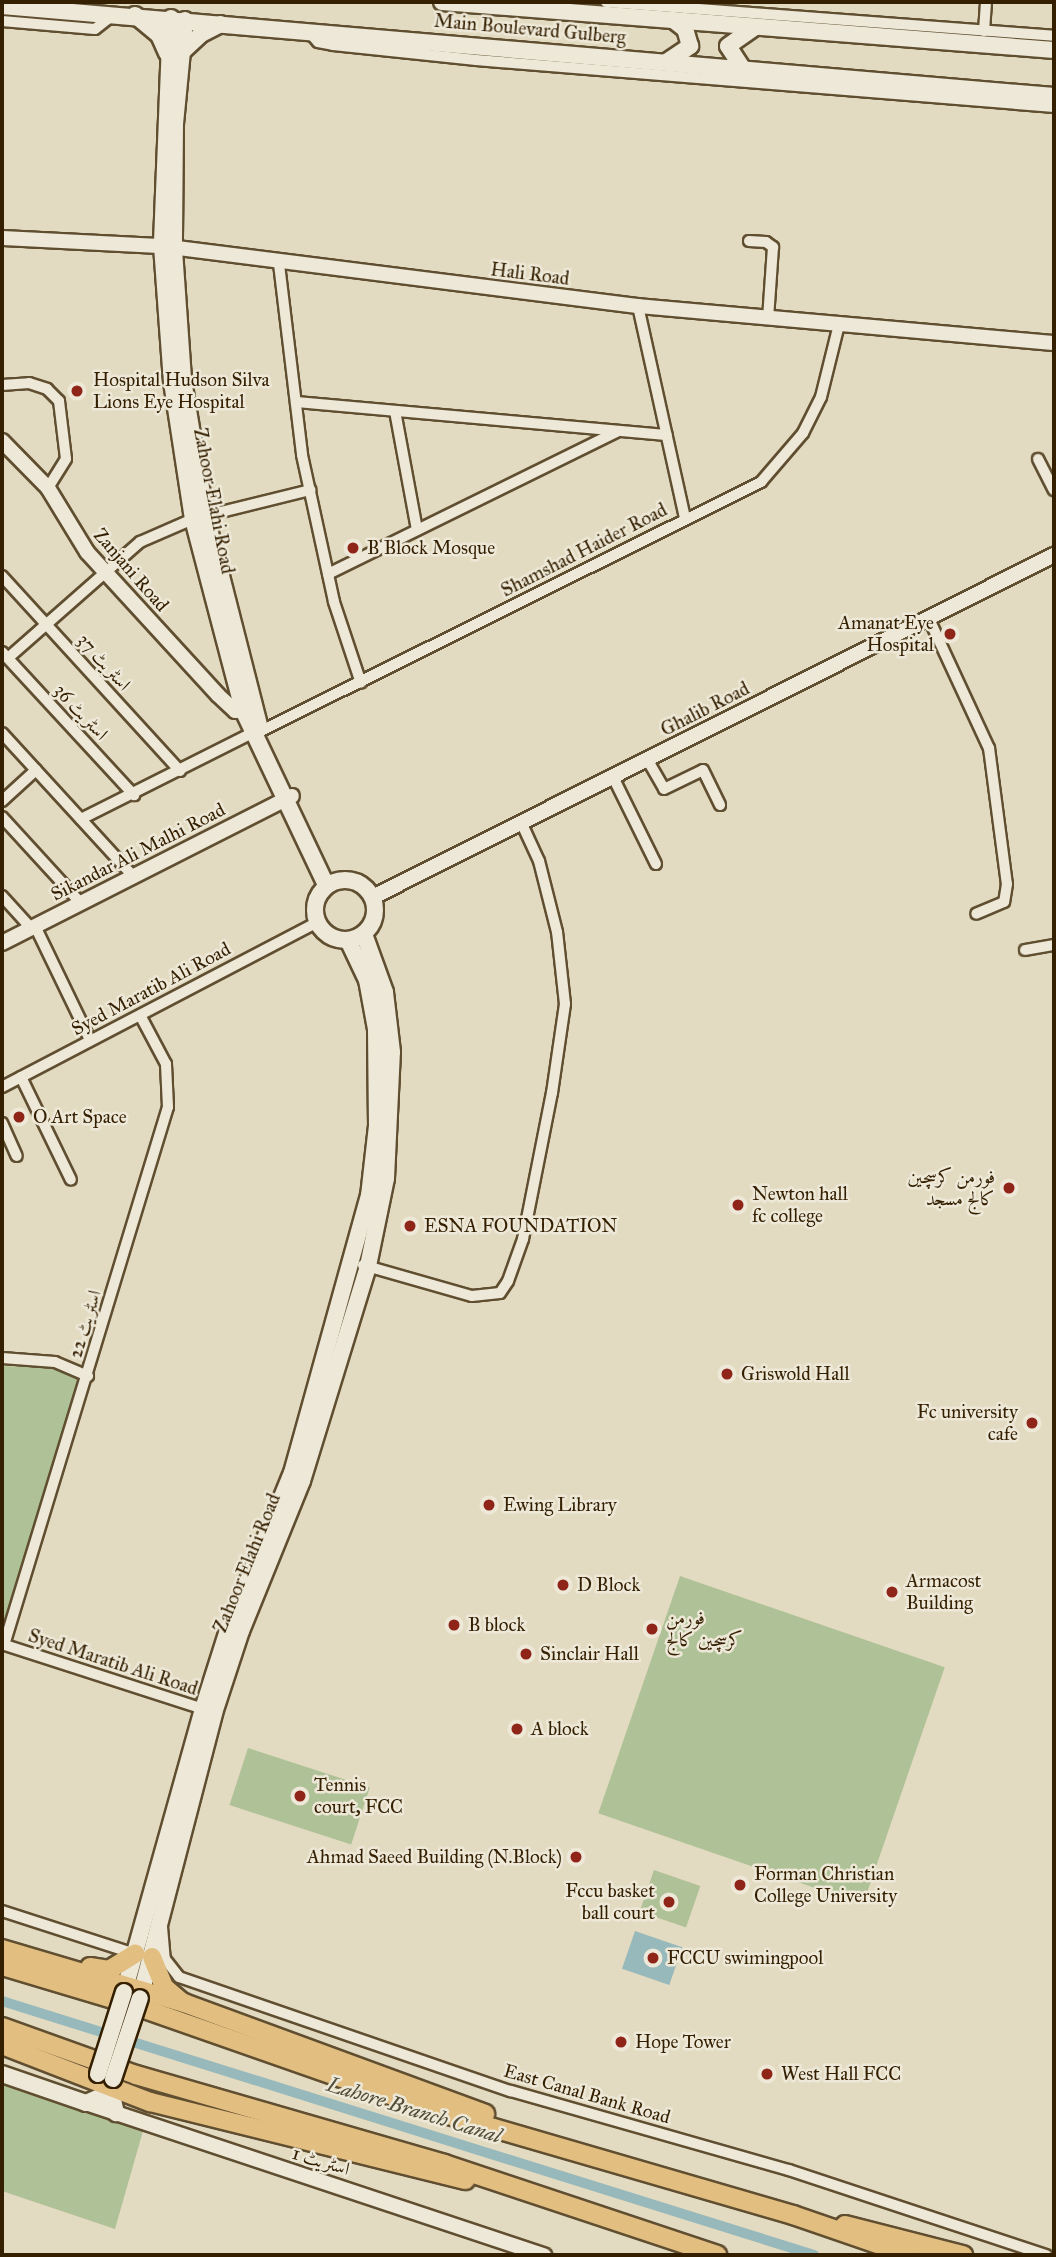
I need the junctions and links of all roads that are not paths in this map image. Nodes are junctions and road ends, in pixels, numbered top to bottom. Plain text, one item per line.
1 (442, 2) edge
2 (606, 2) edge
3 (986, 2) edge
4 (2, 6) edge
5 (116, 13) junction
6 (134, 15) junction
7 (178, 19) junction
8 (673, 20) junction
9 (2, 21) edge
10 (223, 23) junction
11 (757, 26) junction
12 (308, 30) junction
13 (984, 31) junction
14 (1054, 36) edge
15 (1054, 50) edge
16 (175, 54) junction
17 (666, 62) junction
18 (743, 69) junction
19 (1054, 96) edge
20 (1054, 107) edge
21 (2, 238) edge
22 (749, 241) dead end
23 (168, 248) junction
24 (279, 264) junction
25 (638, 306) junction
26 (768, 318) junction
27 (839, 324) junction
28 (1054, 343) edge
29 (2, 385) edge
30 (296, 402) junction
31 (395, 411) junction
32 (619, 431) junction
33 (667, 435) junction
34 (2, 441) edge
35 (1038, 459) dead end
36 (48, 488) junction
37 (310, 490) junction
38 (1054, 490) edge
39 (200, 518) junction
40 (685, 518) junction
41 (417, 530) junction
42 (1054, 555) edge
43 (104, 570) junction
44 (328, 574) junction
45 (2, 576) edge
46 (929, 619) junction
47 (46, 624) junction
48 (5, 655) edge
49 (361, 682) junction
50 (243, 710) junction
51 (257, 732) junction
52 (2, 733) edge
53 (647, 760) junction
54 (36, 770) junction
55 (180, 771) junction
56 (613, 777) junction
57 (134, 795) junction
58 (288, 798) junction
59 (2, 801) edge
60 (720, 805) dead end
61 (2, 817) edge
62 (81, 819) junction
63 (522, 822) junction
64 (656, 864) dead end
65 (131, 875) junction
66 (330, 883) junction
67 (2, 896) edge
68 (373, 897) junction
69 (80, 902) junction
70 (976, 914) dead end
71 (317, 922) junction
72 (33, 927) junction
73 (364, 933) junction
74 (348, 940) junction
75 (2, 943) edge
76 (1054, 945) edge
77 (1026, 950) dead end
78 (139, 1015) junction
79 (90, 1040) junction
80 (21, 1077) junction
81 (2, 1087) edge
82 (2, 1123) edge
83 (18, 1156) dead end
84 (71, 1180) dead end
85 (360, 1264) junction
86 (2, 1358) edge
87 (88, 1376) junction
88 (3, 1645) edge
89 (208, 1711) junction
90 (2, 1911) edge
91 (162, 1921) junction
92 (2, 1949) edge
93 (143, 1956) junction
94 (2, 1966) edge
95 (77, 1970) junction
96 (133, 1992) junction
97 (184, 2003) junction
98 (2, 2027) edge
99 (2, 2045) edge
100 (2, 2062) edge
101 (2, 2074) edge
102 (104, 2080) junction
103 (86, 2103) junction
104 (117, 2113) junction
105 (587, 2153) junction
106 (492, 2184) junction
107 (793, 2215) junction
108 (544, 2255) edge
109 (717, 2255) edge
110 (909, 2255) edge
111 (963, 2255) edge
112 (1046, 2255) edge

1 - 8 main road, Main Boulevard Gulberg
2 - 13 street
3 - 13 street
4 - 5 main road, Main Boulevard Gulberg
5 - 6 main road, Main Boulevard Gulberg
5 - 9 street
6 - 7 main road, Main Boulevard Gulberg
6 - 16 main road
7 - 10 main road, Main Boulevard Gulberg
7 - 16 main road, Zahoor Elahi Road
8 - 11 main road, Main Boulevard Gulberg
8 - 17 main road
10 - 12 main road, Main Boulevard Gulberg
10 - 16 main road
11 - 15 main road, Main Boulevard Gulberg
11 - 18 main road
12 - 17 main road, Main Boulevard Gulberg
12 - 20 street
13 - 14 street
16 - 23 main road, Zahoor Elahi Road
17 - 18 main road, Main Boulevard Gulberg
18 - 19 main road, Main Boulevard Gulberg
21 - 23 street, Hali Road
22 - 26 street
23 - 24 street, Hali Road
23 - 39 main road, Zahoor Elahi Road
24 - 25 street, Hali Road
24 - 30 street
25 - 26 street, Hali Road
25 - 33 street
26 - 27 street, Hali Road
27 - 28 street, Hali Road
27 - 40 street, Shamshad Haider Road
29 - 36 street
30 - 31 street
30 - 37 street
31 - 32 street
31 - 41 street
32 - 33 street
32 - 41 street
33 - 40 street
34 - 36 street, Zanjani Road
35 - 38 street
36 - 43 street, Zanjani Road
37 - 39 street
37 - 44 street
39 - 43 street
39 - 50 main road, Zahoor Elahi Road
39 - 51 main road, Zahoor Elahi Road
40 - 49 street, Shamshad Haider Road
41 - 44 street
42 - 46 street, Ghalib Road
43 - 47 street
43 - 50 street, Zanjani Road
44 - 49 street
45 - 47 street, اسٹریٹ 37
46 - 53 street, Ghalib Road
46 - 70 street
47 - 48 street
47 - 55 street, اسٹریٹ 37
48 - 57 street, اسٹریٹ 36
49 - 51 street, Shamshad Haider Road
50 - 51 main road, Zahoor Elahi Road
51 - 55 street, Shamshad Haider Road
51 - 58 main road, Zahoor Elahi Road
52 - 54 street
53 - 56 street, Ghalib Road
53 - 60 street
54 - 59 street
54 - 62 street
55 - 57 street, Shamshad Haider Road
56 - 63 street, Ghalib Road
56 - 64 street
57 - 62 street, Shamshad Haider Road
58 - 65 street, Sikandar Ali Malhi Road
58 - 66 main road, Zahoor Elahi Road
61 - 69 street
62 - 65 street
63 - 68 street, Ghalib Road
63 - 85 street
65 - 69 street, Sikandar Ali Malhi Road
66 - 68 main road
66 - 71 main road
67 - 72 street
68 - 73 main road
69 - 72 street, Sikandar Ali Malhi Road
71 - 74 main road
71 - 78 street, Syed Maratib Ali Road
72 - 75 street, Sikandar Ali Malhi Road
72 - 79 street
73 - 74 main road
73 - 85 main road, Zahoor Elahi Road
74 - 85 main road, Zahoor Elahi Road
76 - 77 street
78 - 79 street, Syed Maratib Ali Road
78 - 87 street, اسٹریٹ 22
79 - 80 street, Syed Maratib Ali Road
80 - 81 street, Syed Maratib Ali Road
80 - 84 street
82 - 83 street
85 - 89 main road, Zahoor Elahi Road
86 - 87 street
87 - 88 street, اسٹریٹ 22
88 - 89 street, Syed Maratib Ali Road
89 - 91 main road, Zahoor Elahi Road
89 - 93 main road, Zahoor Elahi Road
90 - 93 street
91 - 93 main road, Zahoor Elahi Road
91 - 112 street, East Canal Bank Road
92 - 95 highway
93 - 95 highway
93 - 96 main road, Zahoor Elahi Road
93 - 97 highway
94 - 105 highway
95 - 96 highway
96 - 97 highway
96 - 102 main road, Zahoor Elahi Road, bridge
97 - 105 highway
98 - 106 highway
99 - 102 highway
100 - 102 main road
101 - 103 main road
102 - 103 main road
102 - 104 main road
102 - 106 highway
103 - 104 street, اسٹریٹ 1
104 - 108 street, اسٹریٹ 1
105 - 107 highway
106 - 109 highway
107 - 110 highway
107 - 111 highway

